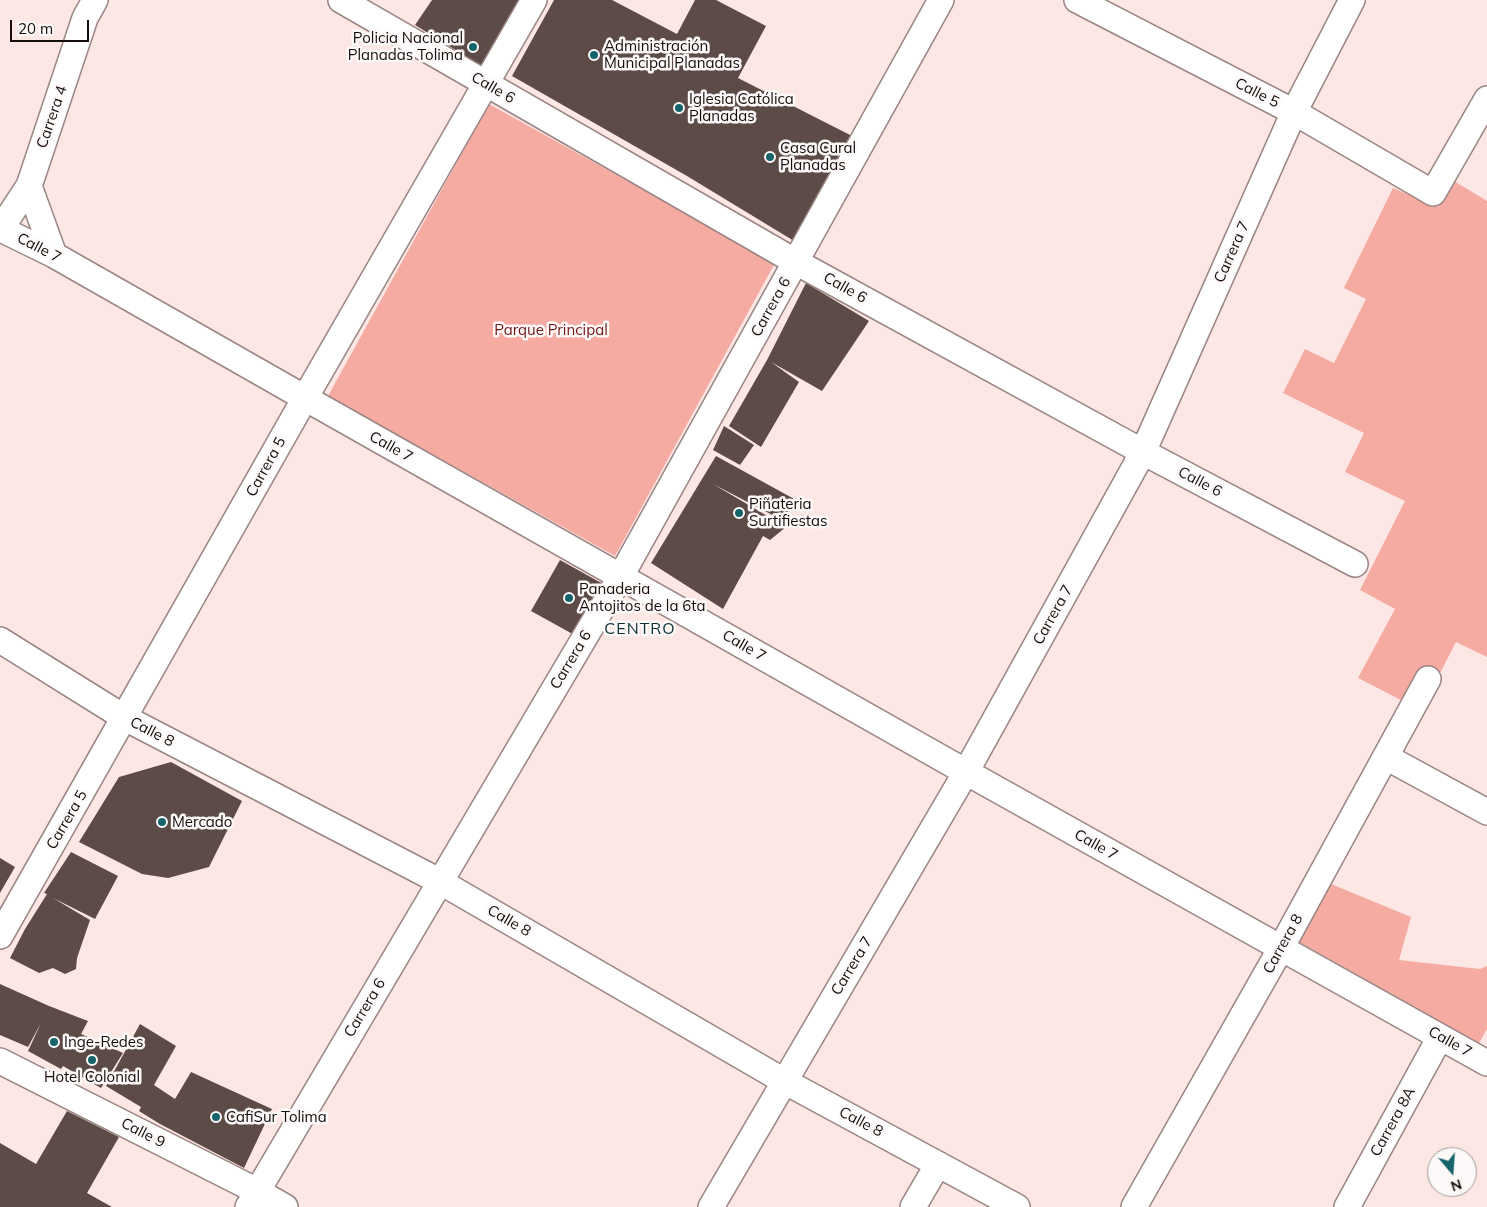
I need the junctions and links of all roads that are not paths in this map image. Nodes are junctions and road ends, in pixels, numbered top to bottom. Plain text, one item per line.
1 (95, 0) edge
2 (341, 0) edge
3 (534, 0) edge
4 (941, 0) edge
5 (1077, 0) edge
6 (1352, 0) edge
7 (486, 84) junction
8 (1487, 100) edge
9 (1294, 112) junction
10 (29, 186) junction
11 (0, 230) edge
12 (54, 255) junction
13 (796, 262) junction
14 (305, 398) junction
15 (1143, 452) junction
16 (1355, 564) dead end
17 (621, 576) junction
18 (0, 640) edge
19 (1428, 679) dead end
20 (125, 718) junction
21 (1386, 757) junction
22 (966, 772) junction
23 (1487, 812) edge
24 (440, 881) junction
25 (0, 936) edge
26 (1281, 948) junction
27 (1440, 1037) junction
28 (0, 1061) edge
29 (1487, 1063) edge
30 (784, 1081) junction
31 (938, 1164) junction
32 (252, 1199) edge
33 (285, 1207) edge
34 (711, 1207) edge
35 (913, 1207) edge
36 (1017, 1207) edge
37 (1134, 1207) edge
38 (1346, 1207) edge

1 - 10 street, Carrera 4
2 - 7 street, Calle 6
3 - 7 street, Carrera 5
4 - 13 street, Carrera 6
5 - 9 street, Calle 5
6 - 9 street, Carrera 7
7 - 13 street, Calle 6
7 - 14 street, Carrera 5
8 - 9 street, Calle 5
9 - 15 street, Carrera 7
10 - 11 street, Carrera 4
10 - 12 street
11 - 12 street, Calle 7
12 - 14 street, Calle 7
13 - 15 street, Calle 6
13 - 17 street, Carrera 6
14 - 17 street, Calle 7
14 - 20 street, Carrera 5
15 - 16 street, Calle 6
15 - 22 street, Carrera 7
17 - 22 street, Calle 7
17 - 24 street, Carrera 6
18 - 20 street, Calle 8
19 - 21 street, Carrera 8
20 - 24 street, Calle 8
20 - 25 street, Carrera 5
21 - 23 street
21 - 26 street, Carrera 8
22 - 26 street, Calle 7
22 - 30 street, Carrera 7
24 - 30 street, Calle 8
24 - 32 street, Carrera 6
26 - 27 street, Calle 7
26 - 37 street, Carrera 8
27 - 29 street, Calle 7
27 - 38 street, Carrera 8A
28 - 32 street, Calle 9
30 - 31 street, Calle 8
30 - 34 street, Carrera 7
31 - 35 street
31 - 36 street, Calle 8
32 - 33 street, Calle 9

